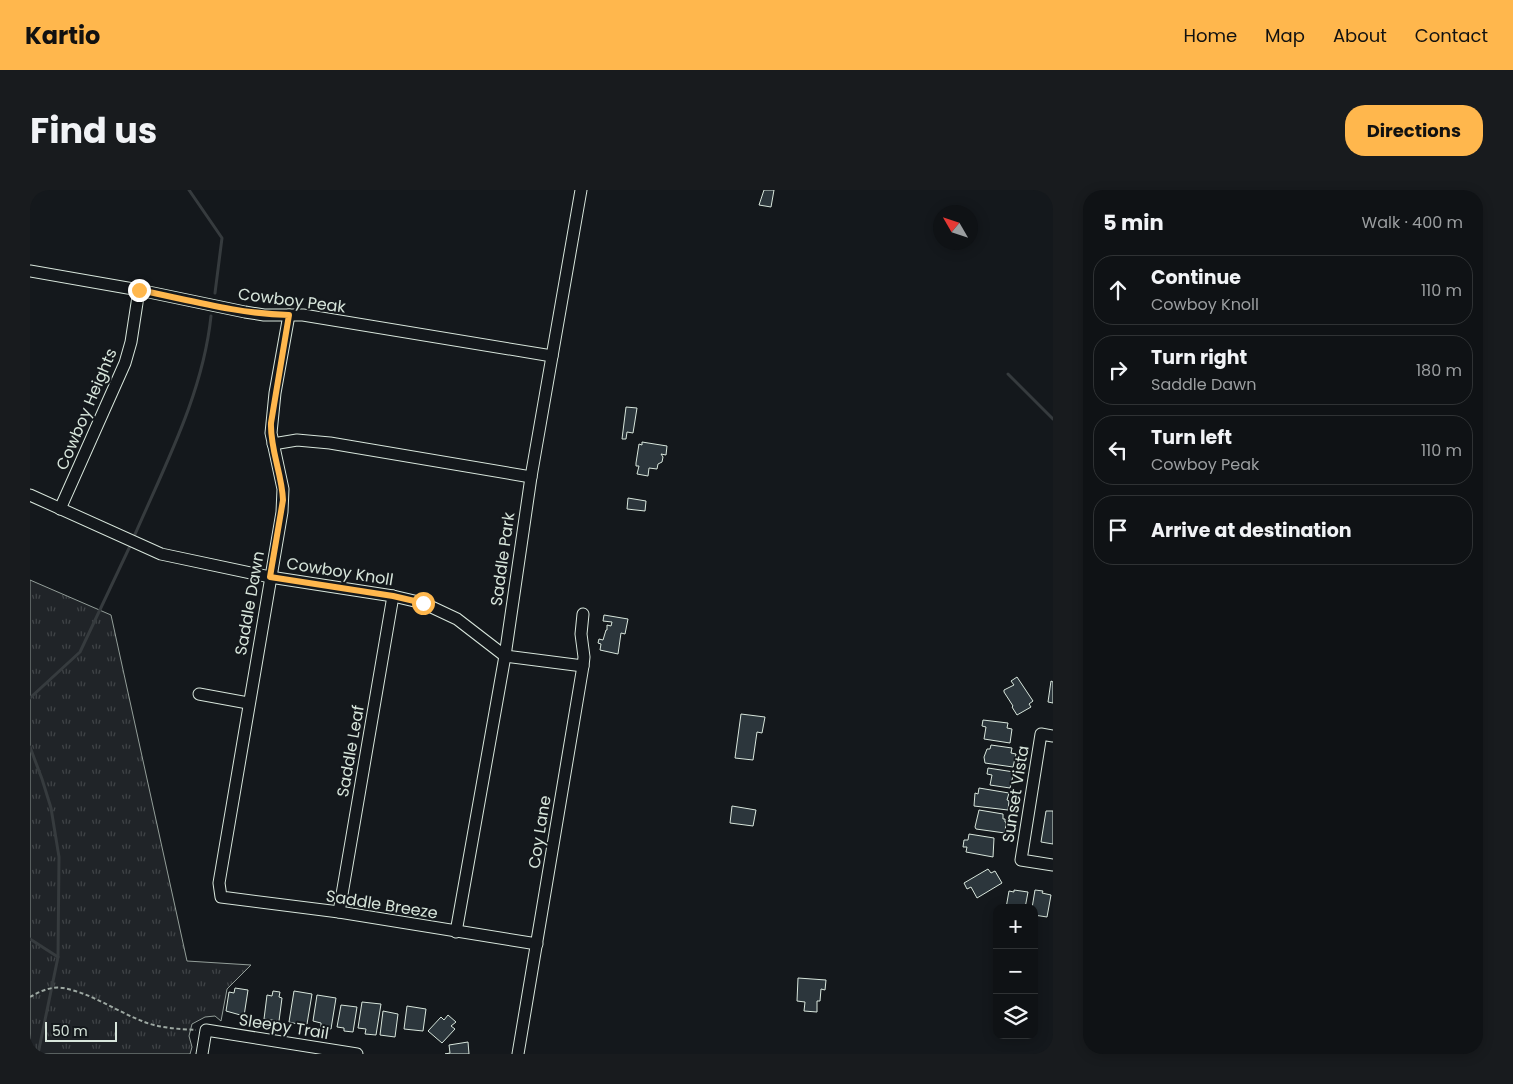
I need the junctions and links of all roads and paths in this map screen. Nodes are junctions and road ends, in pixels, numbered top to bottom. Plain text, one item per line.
1 (581, 190) edge
2 (30, 271) edge
3 (139, 290) junction
4 (289, 315) junction
5 (552, 356) junction
6 (273, 444) junction
7 (531, 477) junction
8 (30, 495) edge
9 (60, 509) junction
10 (270, 577) junction
11 (393, 596) junction
12 (583, 614) dead end
13 (505, 656) junction
14 (583, 666) junction
15 (199, 694) dead end
16 (248, 703) junction
17 (1053, 736) edge
18 (1053, 865) edge
19 (221, 898) joint
20 (339, 912) junction
21 (456, 932) junction
22 (537, 944) junction
23 (30, 997) edge
24 (206, 1030) junction
25 (202, 1054) edge
26 (357, 1054) edge
27 (518, 1054) edge

1 - 5 street, Saddle Park
2 - 3 street, Cowboy Peak
3 - 4 street, Cowboy Peak
3 - 9 street, Cowboy Heights
4 - 5 street, Cowboy Peak
4 - 6 street, Saddle Dawn
5 - 7 street, Saddle Park
6 - 7 street
6 - 10 street, Saddle Dawn
7 - 13 street, Saddle Park
8 - 9 street, Cowboy Knoll
9 - 10 street, Cowboy Knoll
10 - 11 street, Cowboy Knoll
10 - 16 street, Saddle Dawn
11 - 13 street, Cowboy Knoll
11 - 20 street, Saddle Leaf
12 - 14 street, Coy Lane
13 - 14 street
13 - 21 street, Saddle Park
14 - 22 street, Coy Lane
15 - 16 street
16 - 19 street, Saddle Dawn
17 - 18 street, Sunset Vista
19 - 20 street, Saddle Breeze
20 - 21 street, Saddle Breeze
21 - 22 street, Saddle Breeze
22 - 27 street, Coy Lane
23 - 24 path
24 - 25 street
24 - 26 street, Sleepy Trail

